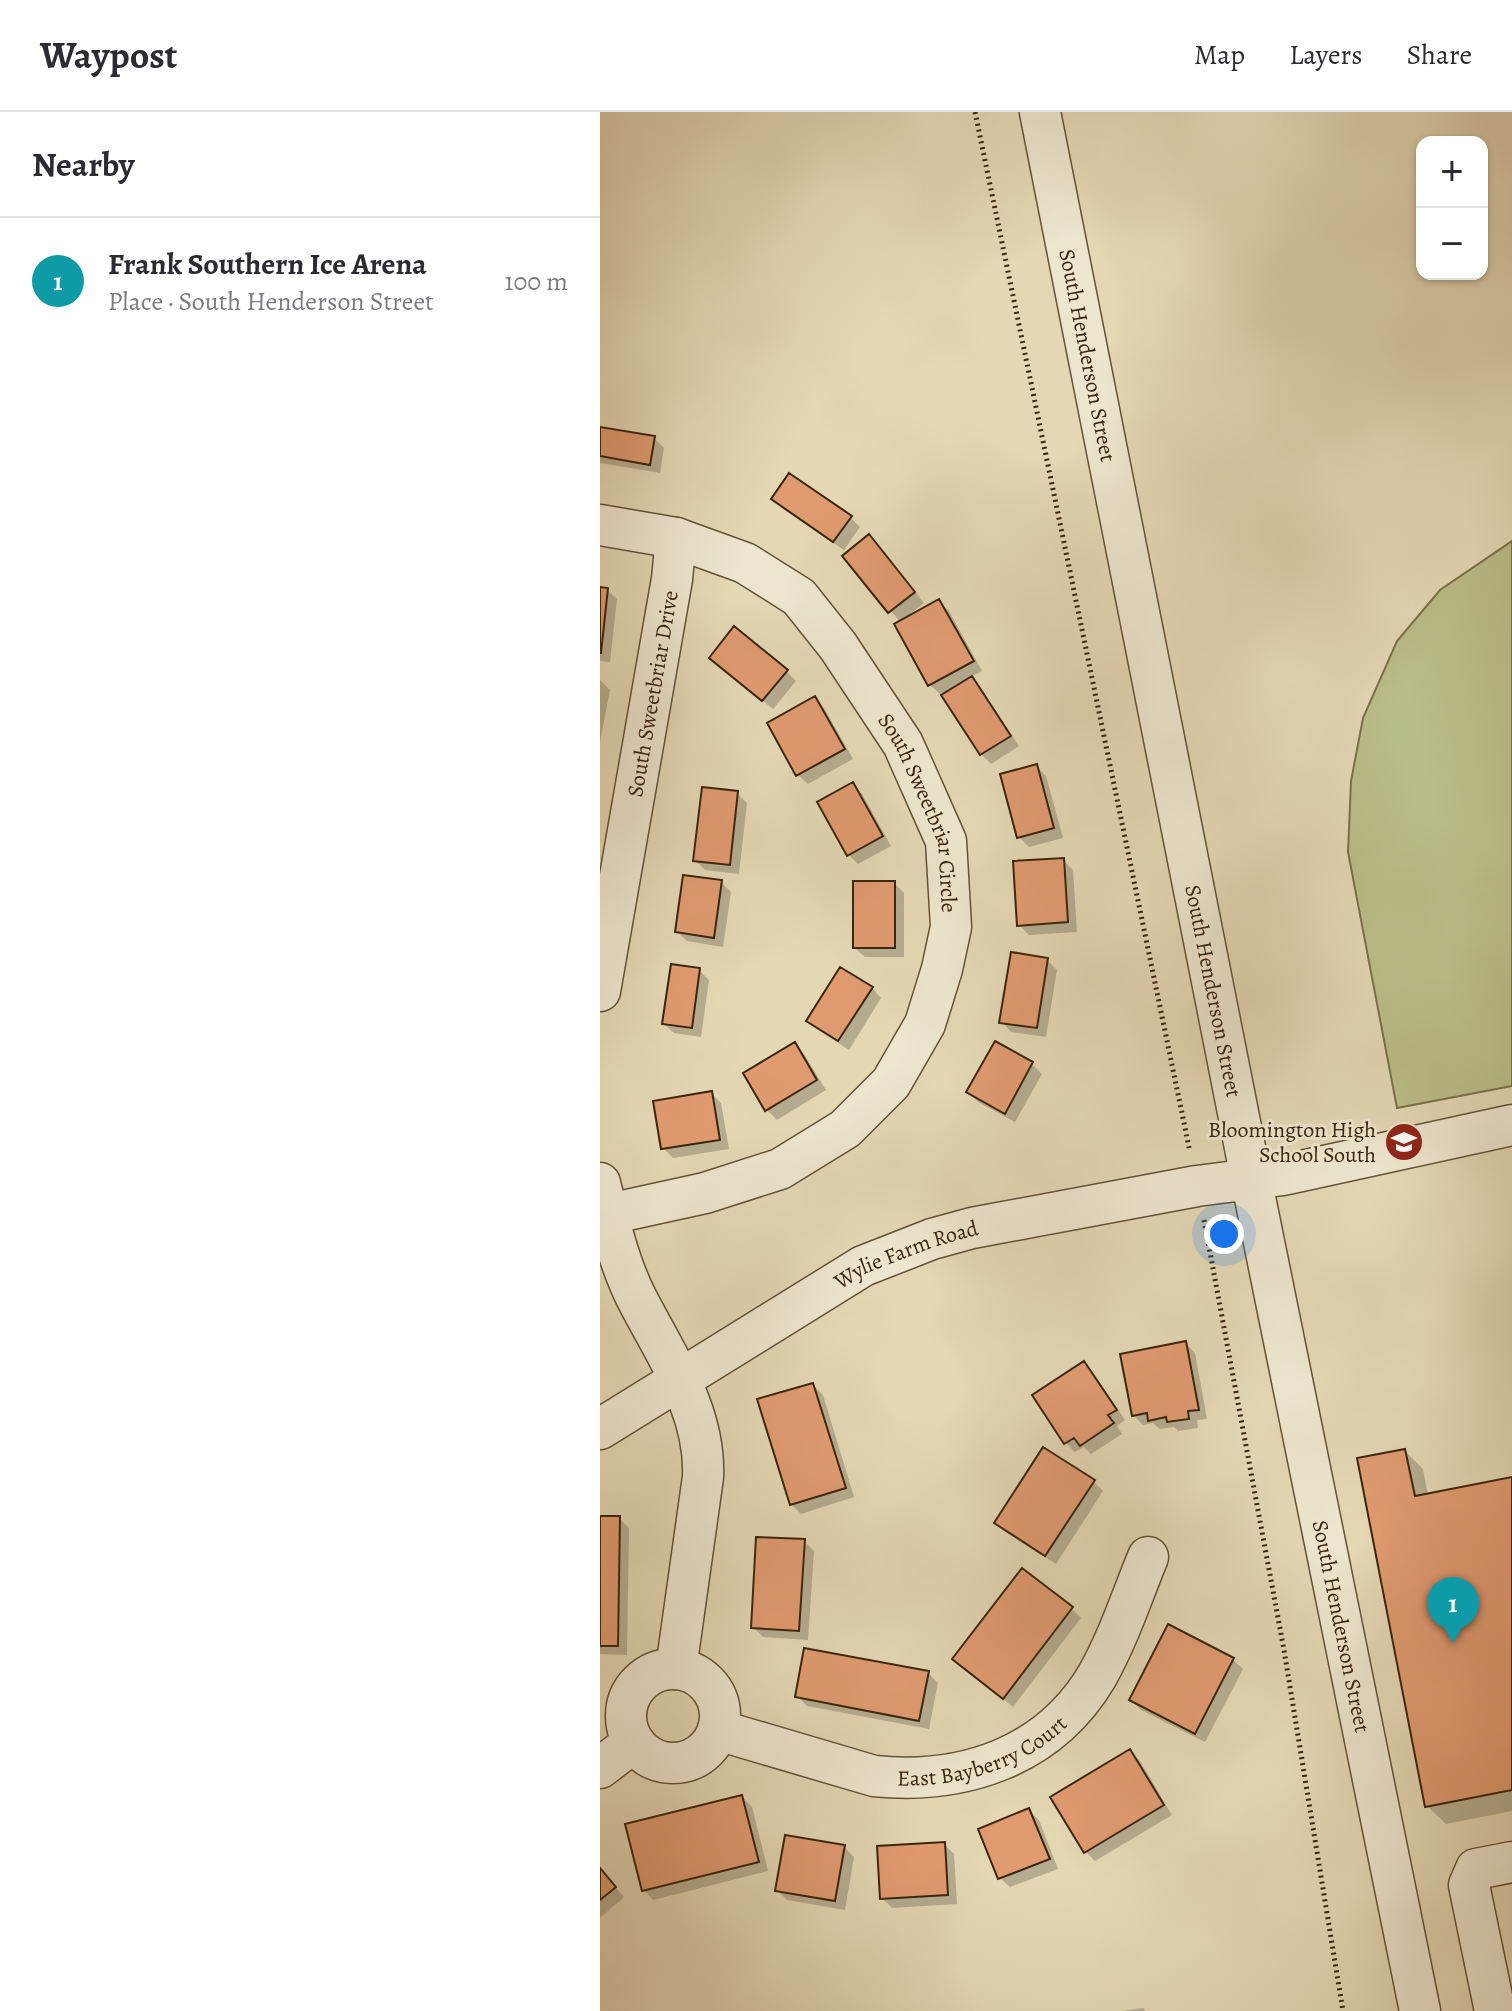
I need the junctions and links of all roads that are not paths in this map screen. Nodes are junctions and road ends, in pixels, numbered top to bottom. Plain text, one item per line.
1 (1040, 112) edge
2 (600, 525) edge
3 (676, 538) junction
4 (600, 991) edge
5 (1512, 1125) edge
6 (1251, 1178) junction
7 (603, 1205) edge
8 (681, 1381) junction
9 (600, 1429) edge
10 (1148, 1557) dead end
11 (676, 1669) junction
12 (718, 1730) junction
13 (634, 1742) junction
14 (600, 1768) edge
15 (1512, 1862) edge
16 (1420, 2011) edge
17 (1495, 2011) edge

1 - 6 street, South Henderson Street
2 - 3 street, South Sweetbriar Circle
3 - 4 street, South Sweetbriar Drive
3 - 7 street, South Sweetbriar Circle
5 - 6 street, Wylie Farm Road
6 - 8 street, Wylie Farm Road
6 - 16 street, South Henderson Street
7 - 8 street
8 - 9 street, Wylie Farm Road
8 - 11 street
10 - 12 street, East Bayberry Court
11 - 12 street
11 - 13 street
12 - 13 street
13 - 14 street
15 - 17 street

